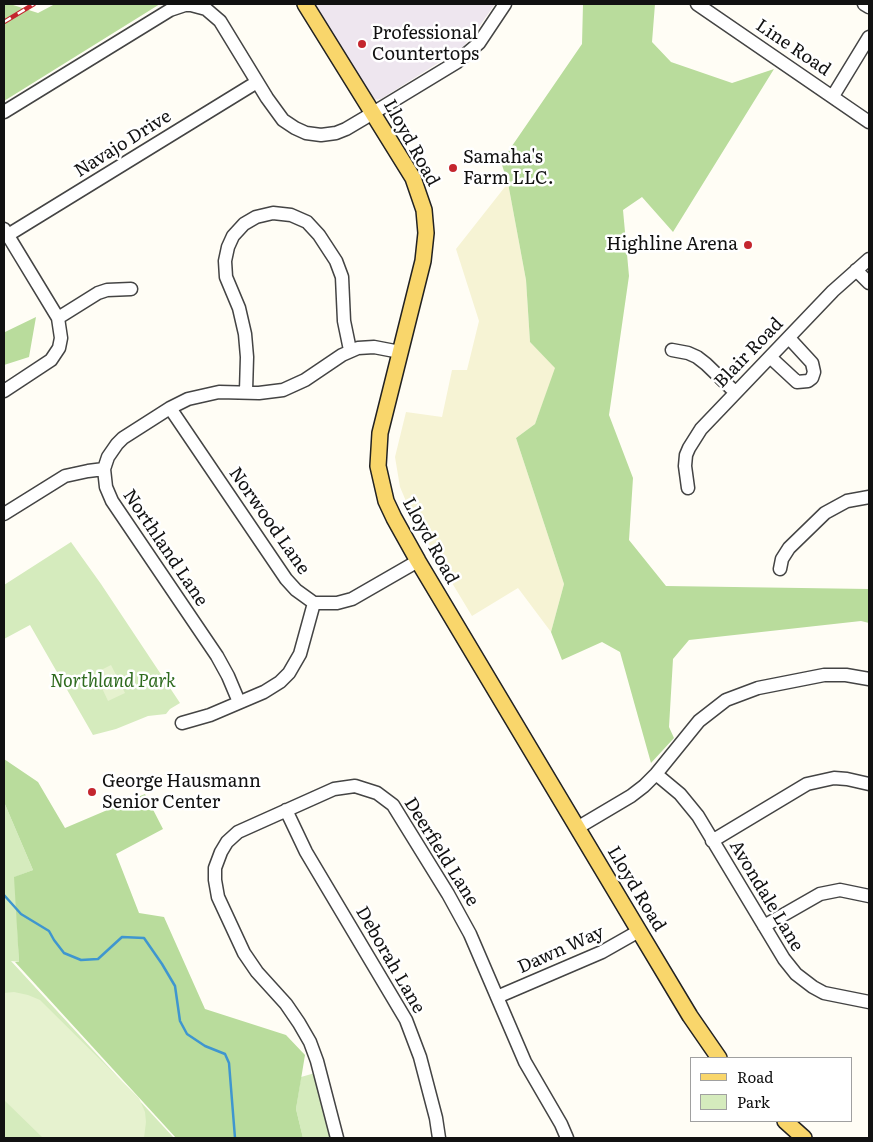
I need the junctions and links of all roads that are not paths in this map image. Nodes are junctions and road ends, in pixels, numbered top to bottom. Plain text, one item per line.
1 (305, 4) edge
2 (505, 4) edge
3 (696, 4) edge
4 (864, 4) edge
5 (869, 7) edge
6 (869, 37) edge
7 (257, 82) junction
8 (833, 96) junction
9 (4, 112) edge
10 (374, 113) junction
11 (869, 122) edge
12 (6, 232) edge
13 (869, 259) edge
14 (856, 270) junction
15 (869, 283) edge
16 (131, 289) dead end
17 (58, 318) junction
18 (789, 338) junction
19 (350, 350) junction
20 (672, 350) dead end
21 (400, 352) junction
22 (770, 357) junction
23 (4, 391) edge
24 (246, 391) junction
25 (735, 392) junction
26 (170, 408) junction
27 (104, 469) junction
28 (688, 488) dead end
29 (869, 497) edge
30 (4, 514) edge
31 (418, 561) junction
32 (780, 569) dead end
33 (314, 603) junction
34 (869, 679) edge
35 (239, 702) junction
36 (182, 724) dead end
37 (656, 774) junction
38 (869, 784) edge
39 (286, 810) junction
40 (578, 828) junction
41 (712, 841) junction
42 (869, 896) edge
43 (764, 926) junction
44 (639, 931) junction
45 (497, 997) junction
46 (869, 1002) edge
47 (718, 1057) edge
48 (786, 1122) edge
49 (337, 1138) edge
50 (439, 1138) edge
51 (567, 1138) edge
52 (804, 1138) edge

1 - 10 main road, Lloyd Road
2 - 10 street
3 - 8 street, Line Road
4 - 5 street
6 - 8 street
7 - 9 street
7 - 10 street
7 - 12 street, Navajo Drive
8 - 11 street, Line Road
10 - 21 main road, Lloyd Road
12 - 17 street
13 - 14 street, Blair Road
14 - 15 street
14 - 18 street, Blair Road
16 - 17 street
17 - 23 street
18 - 22 street, Blair Road
18 - 22 street
19 - 21 street
19 - 24 street
19 - 24 street
20 - 25 street
21 - 31 main road, Lloyd Road
22 - 25 street, Blair Road
24 - 26 street
25 - 28 street, Blair Road
26 - 27 street
26 - 33 street, Norwood Lane
27 - 30 street
27 - 35 street, Northland Lane
29 - 32 street
31 - 33 street
31 - 40 main road, Lloyd Road
33 - 35 street
34 - 37 street
35 - 36 street
37 - 40 street
37 - 41 street, Avondale Lane
38 - 41 street
39 - 45 street, Deerfield Lane
39 - 49 street, Deerfield Lane
39 - 50 street, Deborah Lane
40 - 44 main road, Lloyd Road
41 - 43 street, Avondale Lane
42 - 43 street
43 - 46 street, Avondale Lane
44 - 45 street, Dawn Way
44 - 47 main road, Lloyd Road
45 - 51 street, Deerfield Lane
48 - 52 main road

